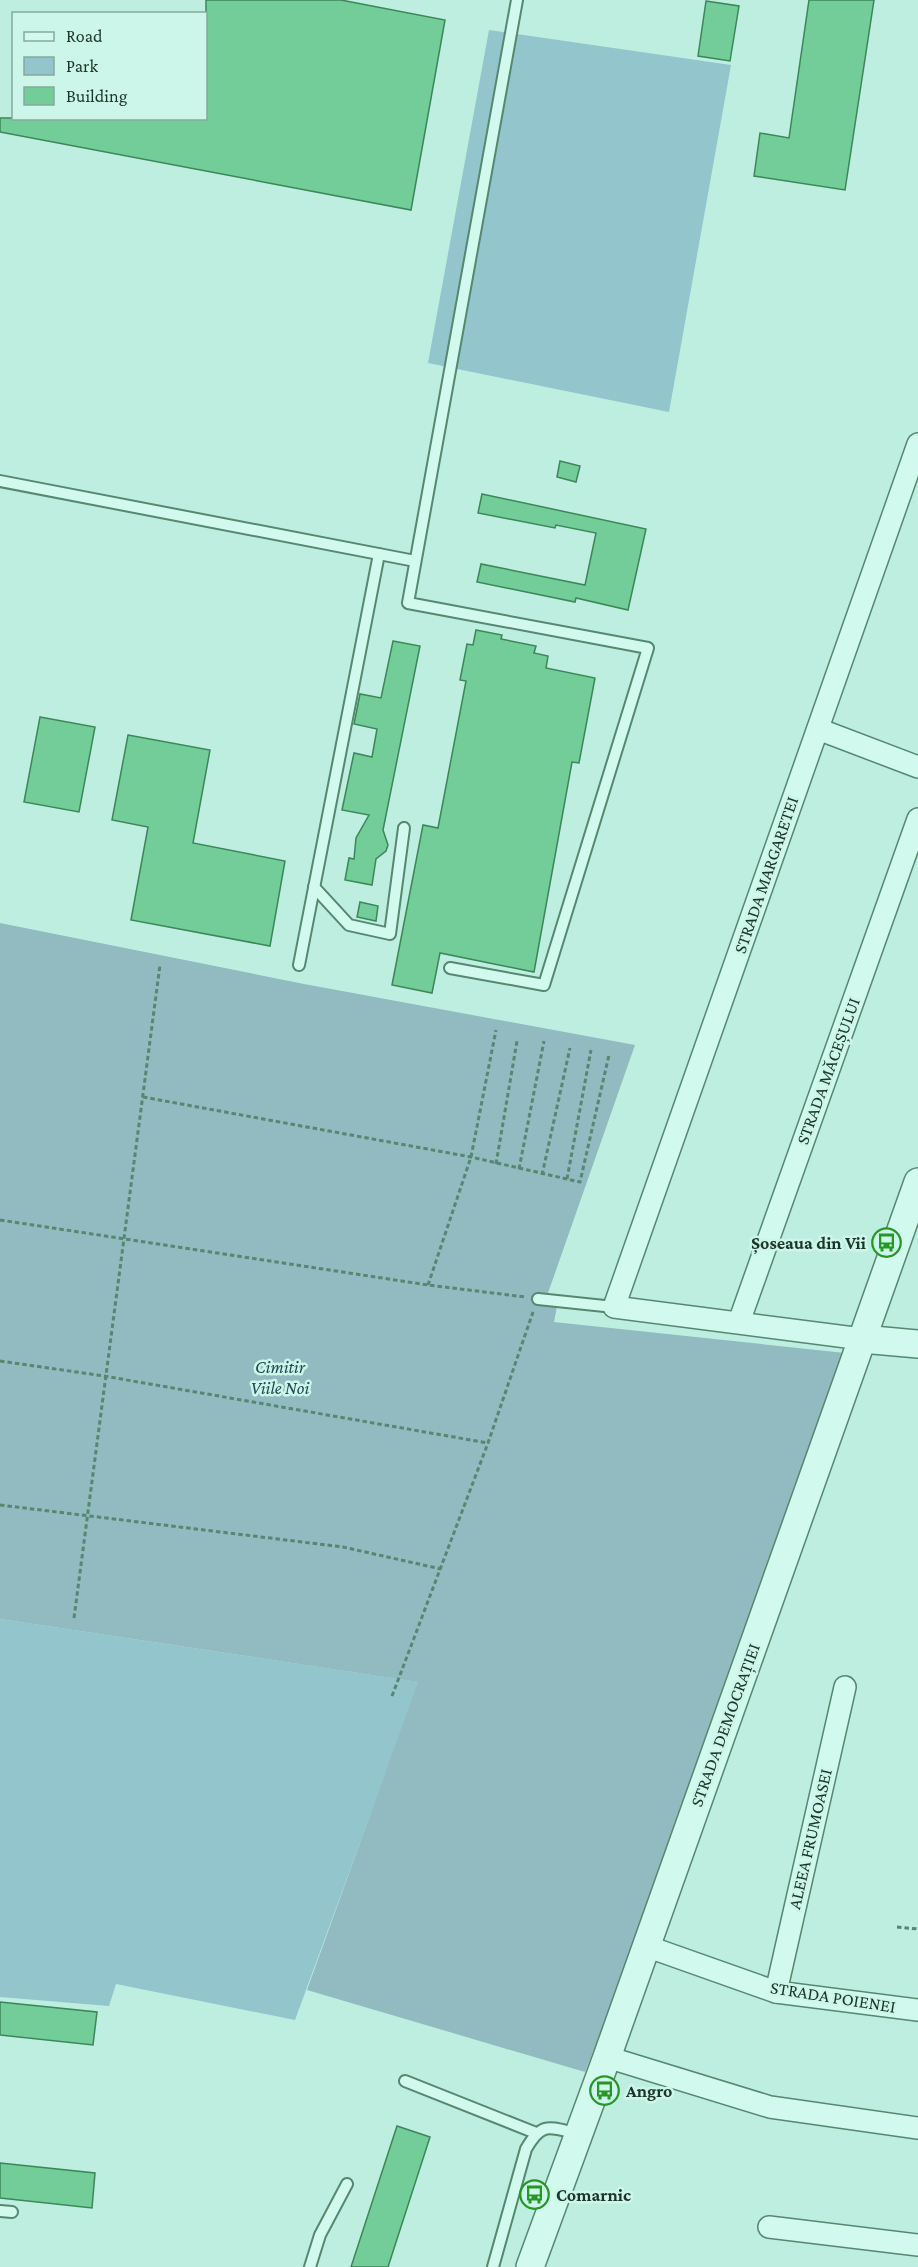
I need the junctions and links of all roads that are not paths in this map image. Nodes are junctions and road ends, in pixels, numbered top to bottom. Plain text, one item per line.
1 (517, 0) edge
2 (918, 444) edge
3 (0, 481) edge
4 (379, 554) junction
5 (415, 561) junction
6 (818, 729) junction
7 (918, 767) edge
8 (918, 819) edge
9 (404, 828) dead end
10 (314, 887) junction
11 (299, 965) dead end
12 (450, 968) dead end
13 (918, 1182) edge
14 (538, 1299) road end
15 (614, 1307) junction
16 (739, 1322) junction
17 (862, 1338) junction
18 (918, 1344) edge
19 (845, 1687) dead end
20 (646, 1946) junction
21 (776, 1992) junction
22 (918, 2010) edge
23 (607, 2056) junction
24 (405, 2081) dead end
25 (918, 2128) edge
26 (536, 2133) junction
27 (579, 2134) junction
28 (347, 2184) dead end
29 (0, 2211) edge
30 (12, 2212) dead end
31 (769, 2227) dead end
32 (918, 2245) edge
33 (310, 2267) edge
34 (493, 2267) edge
35 (530, 2267) edge

1 - 5 lane
2 - 6 street, STRADA MARGARETEI
3 - 4 lane
4 - 5 lane
4 - 10 lane
5 - 12 lane
6 - 7 street
6 - 15 street, STRADA MARGARETEI
8 - 16 street, STRADA MĂCEȘULUI
9 - 10 lane
10 - 11 lane
13 - 17 street, STRADA DEMOCRAȚIEI
14 - 15 lane
15 - 16 street
16 - 17 street
17 - 18 street
17 - 20 street, STRADA DEMOCRAȚIEI
19 - 21 street, ALEEA FRUMOASEI
20 - 21 street, STRADA POIENEI
20 - 23 street, STRADA DEMOCRAȚIEI
21 - 22 street, STRADA POIENEI
23 - 25 street
23 - 27 street, STRADA DEMOCRAȚIEI
24 - 26 lane
26 - 27 lane
26 - 34 lane
27 - 35 street, STRADA DEMOCRAȚIEI
28 - 33 lane
29 - 30 lane
31 - 32 street

